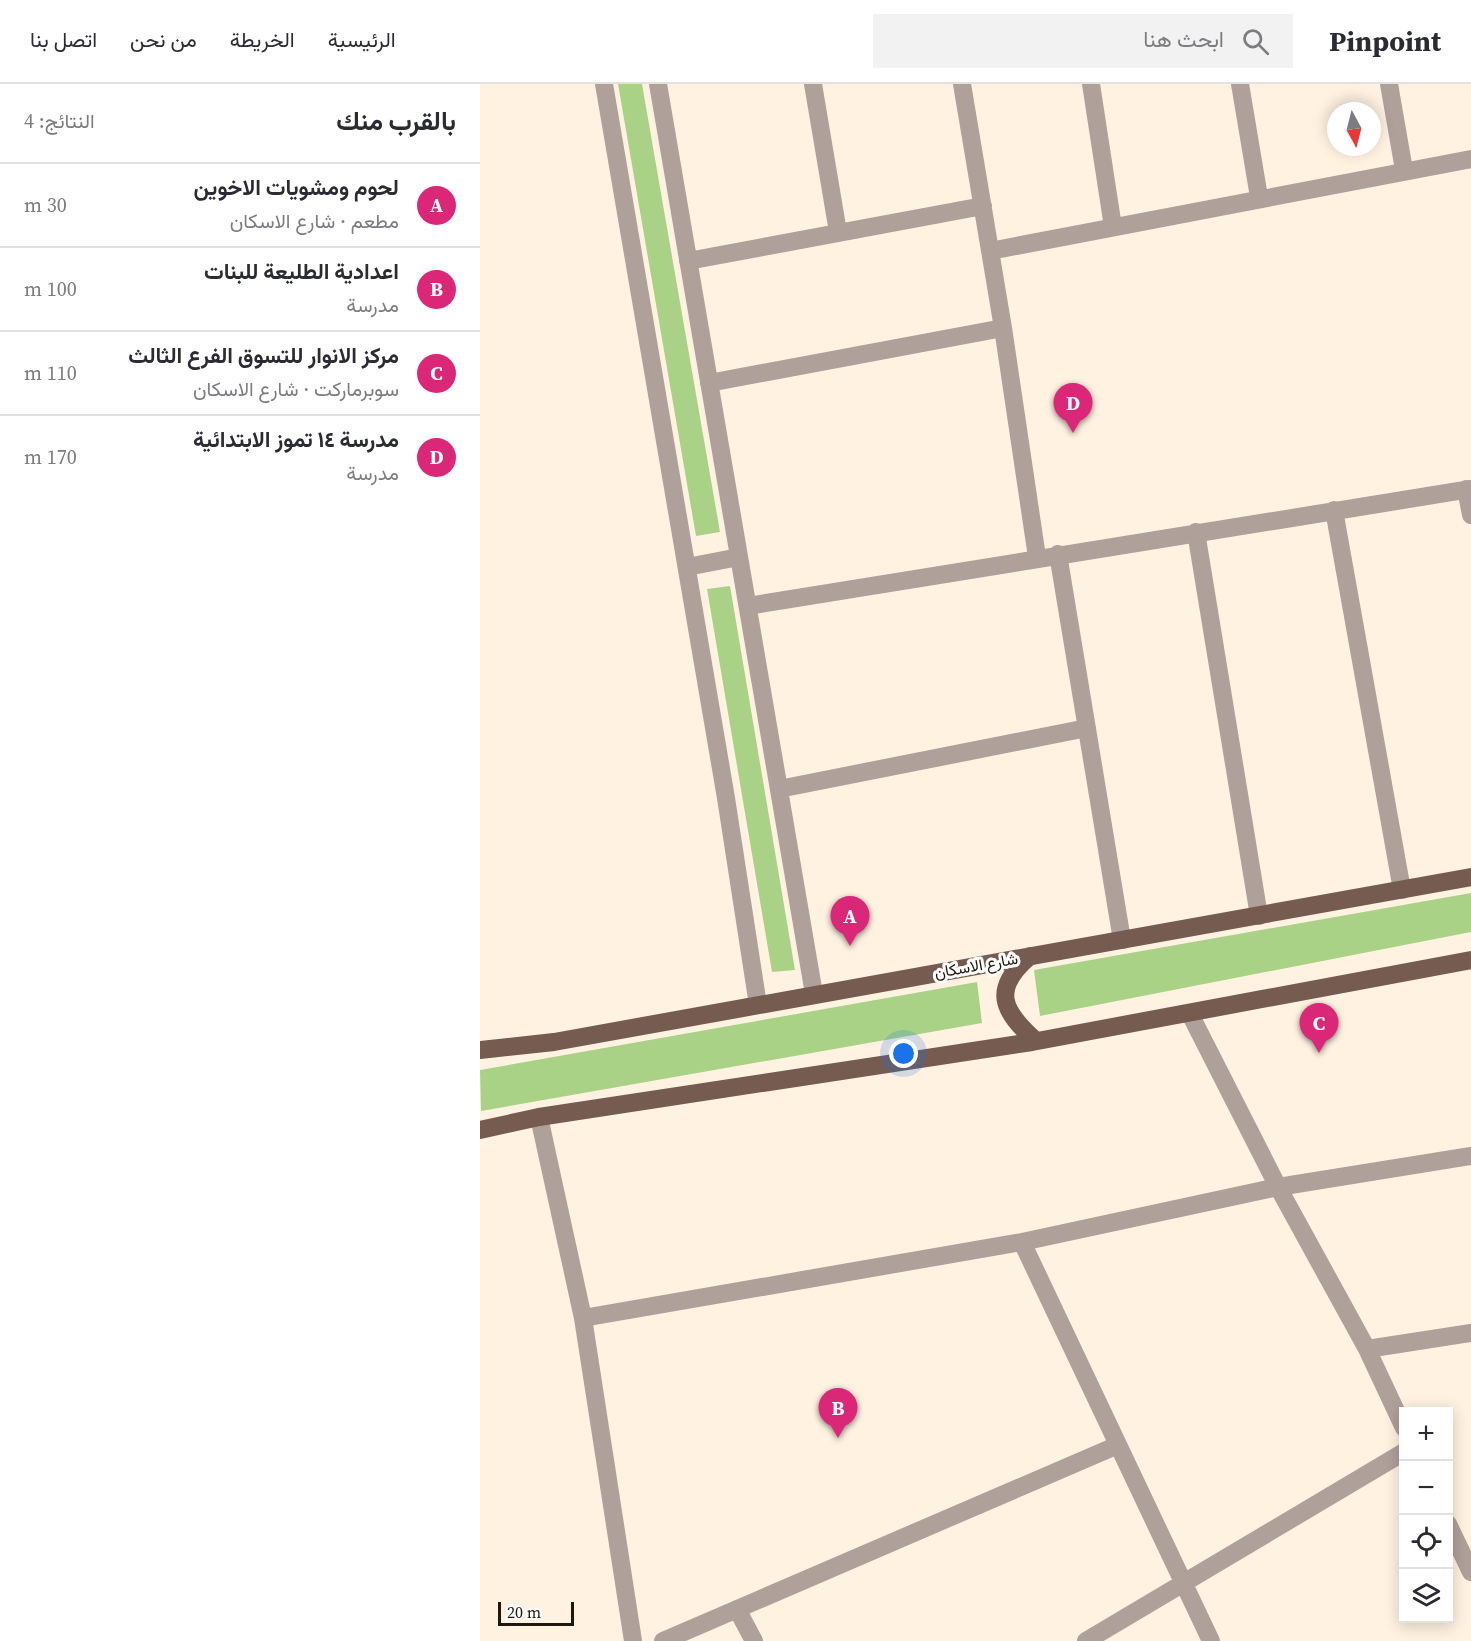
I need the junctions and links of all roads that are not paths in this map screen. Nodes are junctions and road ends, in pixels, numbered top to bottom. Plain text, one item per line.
1 (604, 84) edge
2 (658, 84) edge
3 (813, 84) edge
4 (962, 84) edge
5 (1091, 84) edge
6 (1240, 84) edge
7 (1389, 84) edge
8 (1471, 159) edge
9 (1404, 170) junction
10 (1259, 198) junction
11 (983, 206) junction
12 (1113, 227) junction
13 (838, 232) junction
14 (990, 250) junction
15 (688, 261) junction
16 (1003, 328) junction
17 (709, 383) junction
18 (1468, 489) edge
19 (1334, 510) junction
20 (1471, 515) edge
21 (1196, 532) junction
22 (1058, 554) junction
23 (739, 557) junction
24 (1037, 557) junction
25 (687, 567) junction
26 (748, 606) junction
27 (1088, 728) junction
28 (779, 789) junction
29 (1471, 878) edge
30 (1402, 890) junction
31 (1259, 916) junction
32 (1122, 940) junction
33 (1032, 955) junction
34 (1471, 960) edge
35 (814, 994) junction
36 (758, 1005) junction
37 (1190, 1014) junction
38 (1036, 1041) junction
39 (480, 1050) edge
40 (539, 1117) junction
41 (480, 1130) edge
42 (1471, 1156) edge
43 (1278, 1187) junction
44 (1022, 1242) junction
45 (583, 1318) junction
46 (1471, 1333) edge
47 (1367, 1349) junction
48 (1399, 1417) edge
49 (1118, 1445) junction
50 (1399, 1455) edge
51 (1453, 1533) edge
52 (1471, 1572) edge
53 (1183, 1583) junction
54 (737, 1609) junction
55 (633, 1641) edge
56 (663, 1641) edge
57 (754, 1641) edge
58 (1086, 1641) edge
59 (1211, 1641) edge

1 - 25 street
2 - 15 street
3 - 13 street
4 - 11 street
5 - 12 street
6 - 10 street
7 - 9 street
8 - 9 street
9 - 10 street
10 - 12 street
11 - 13 street
11 - 14 street
12 - 14 street
13 - 15 street
14 - 16 street
15 - 17 street
16 - 17 street
16 - 24 street
17 - 23 street
18 - 19 street
18 - 20 street
19 - 21 street
19 - 30 street
21 - 22 street
21 - 31 street
22 - 24 street
22 - 27 street
23 - 25 street
23 - 26 street
24 - 26 street
25 - 36 street
26 - 28 street
27 - 28 street
27 - 32 street
28 - 35 street
29 - 30 main road, شارع الاسكان
30 - 31 main road, شارع الاسكان
31 - 32 main road, شارع الاسكان
32 - 33 main road, شارع الاسكان
33 - 35 main road, شارع الاسكان
33 - 38 main road
34 - 37 main road
35 - 36 main road, شارع الاسكان
36 - 39 main road, شارع الاسكان
37 - 38 main road
37 - 43 street
38 - 40 main road
40 - 41 main road
40 - 45 street
42 - 43 street
43 - 44 street
43 - 47 street
44 - 45 street
44 - 49 street
45 - 55 street
46 - 47 street
47 - 48 street
49 - 53 street
49 - 54 street
50 - 53 street
51 - 52 street
53 - 58 street
53 - 59 street
54 - 56 street
54 - 57 street

